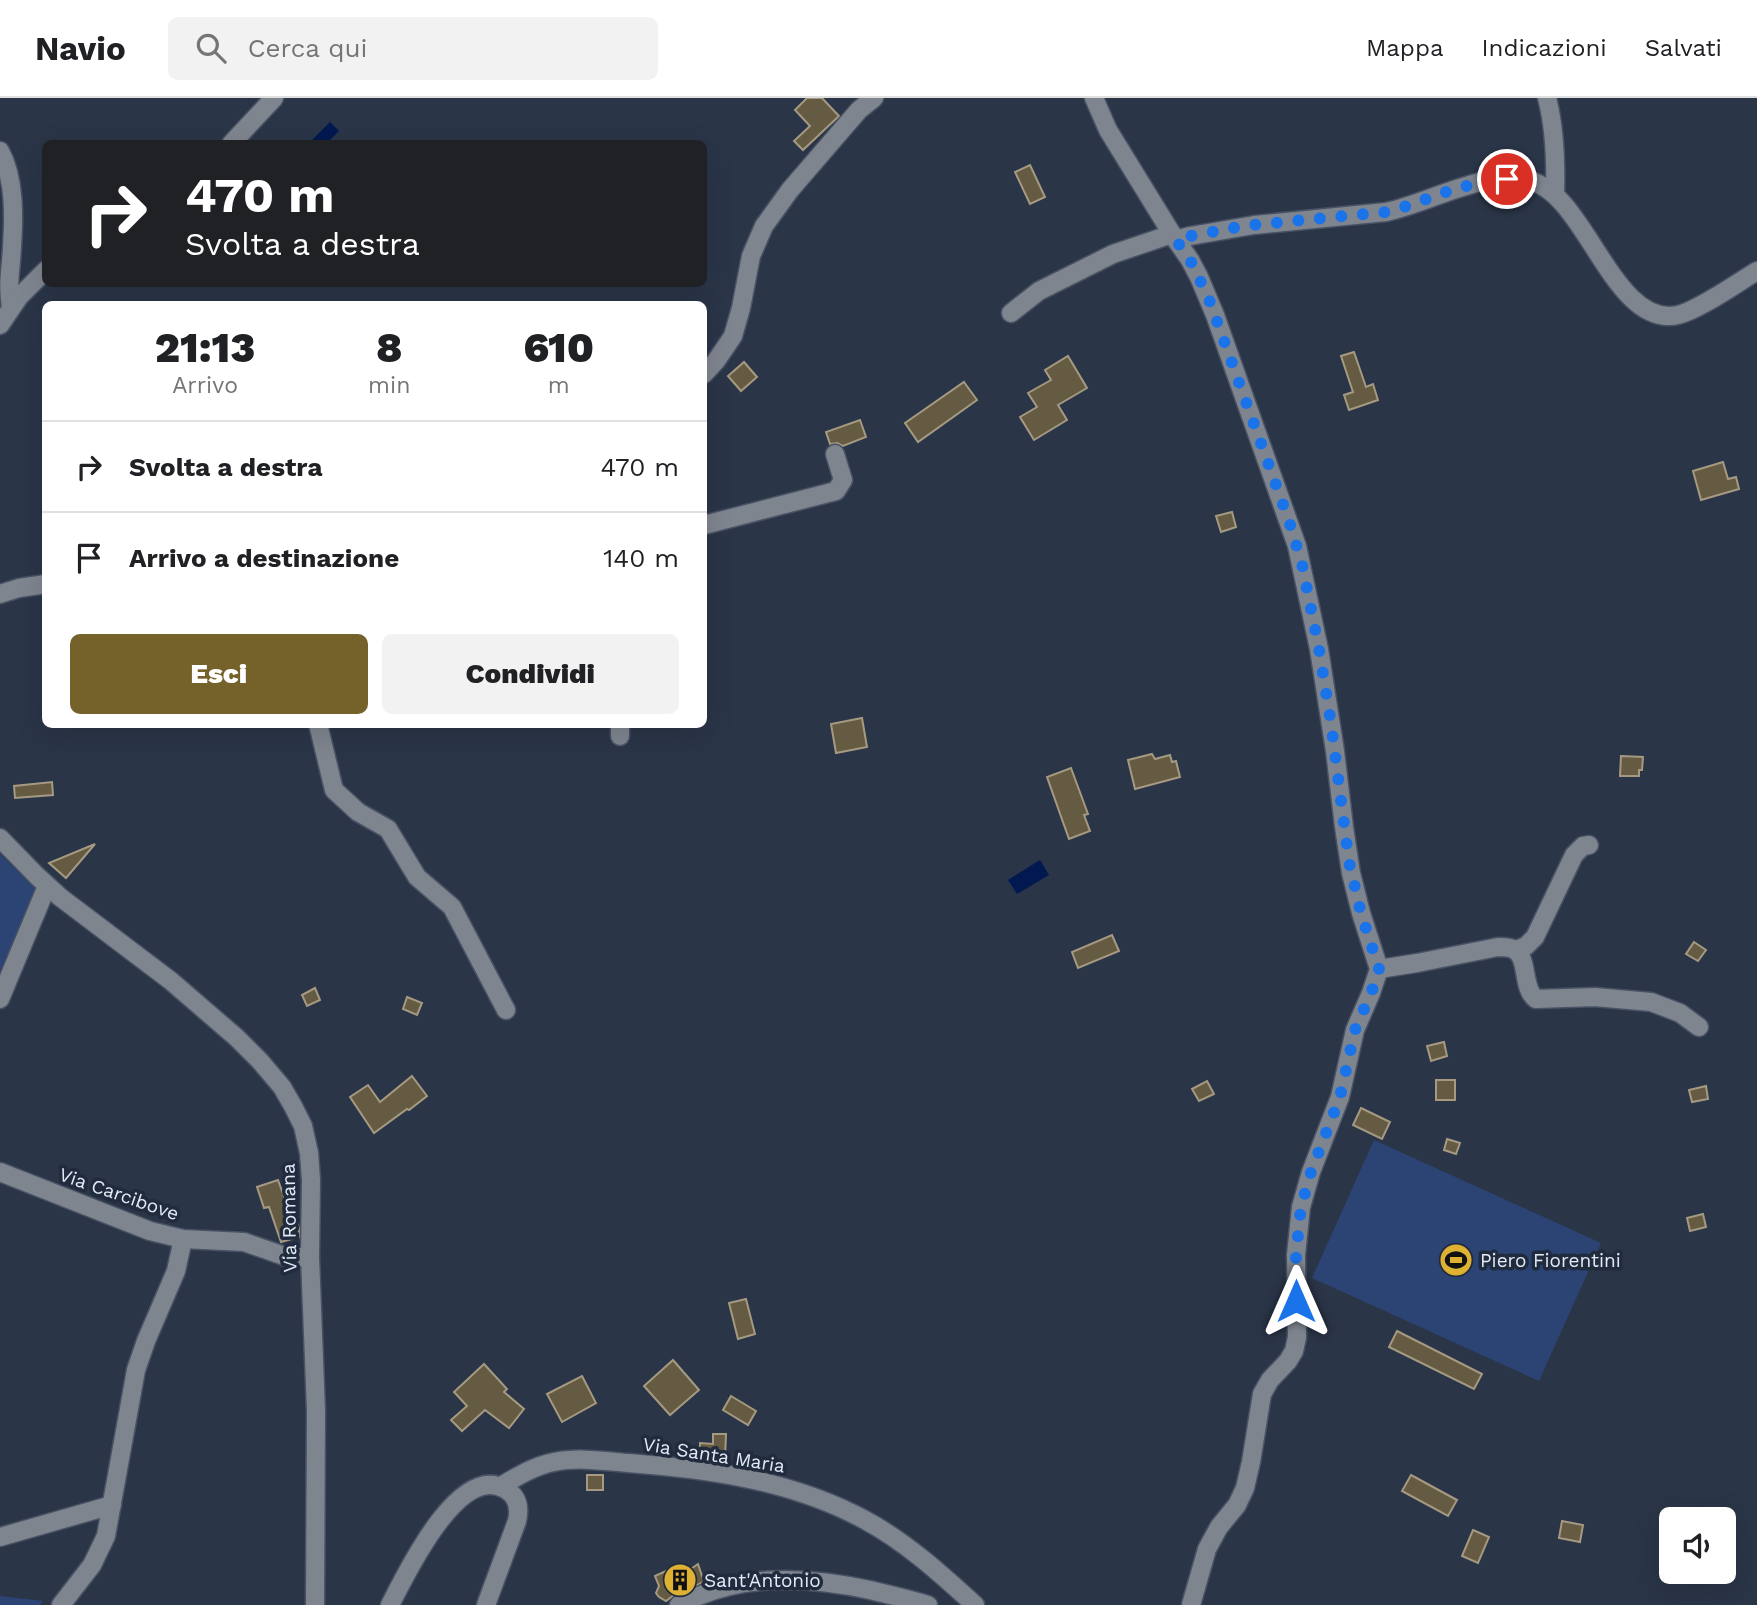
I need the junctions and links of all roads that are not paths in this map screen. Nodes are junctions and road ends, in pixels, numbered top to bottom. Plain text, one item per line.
1 (274, 98) edge
2 (874, 98) edge
3 (1094, 98) edge
4 (1546, 98) edge
5 (235, 140) edge
6 (0, 151) edge
7 (1555, 194) junction
8 (1174, 237) junction
9 (1757, 271) edge
10 (42, 274) edge
11 (11, 307) junction
12 (1011, 313) dead end
13 (0, 325) edge
14 (707, 371) edge
15 (835, 454) dead end
16 (707, 524) edge
17 (42, 585) edge
18 (0, 594) edge
19 (319, 728) edge
20 (0, 838) edge
21 (1589, 845) dead end
22 (47, 886) junction
23 (1516, 950) junction
24 (1379, 969) junction
25 (0, 999) edge
26 (506, 1010) dead end
27 (1699, 1027) dead end
28 (0, 1172) edge
29 (183, 1239) junction
30 (310, 1257) junction
31 (501, 1486) junction
32 (112, 1505) junction
33 (0, 1537) edge
34 (61, 1605) edge
35 (315, 1605) edge
36 (390, 1605) edge
37 (486, 1605) edge
38 (679, 1605) edge
39 (928, 1605) edge
40 (975, 1605) edge
41 (1191, 1605) edge

1 - 5 street
2 - 14 street
3 - 8 street
4 - 7 street
6 - 11 street
7 - 8 street
7 - 9 street
8 - 12 street
8 - 24 street
10 - 11 street
11 - 13 street
15 - 16 street
17 - 18 street
19 - 26 street
20 - 22 street, Via Romana
21 - 23 street
22 - 25 street
22 - 30 street, Via Romana
23 - 24 street
23 - 27 street
24 - 41 street
28 - 29 street, Via Carcibove
29 - 30 street, Via Carcibove
29 - 32 street
30 - 35 street, Via Romana
31 - 36 street
31 - 37 street
31 - 40 street, Via Santa Maria
32 - 33 street
32 - 34 street
38 - 39 street

